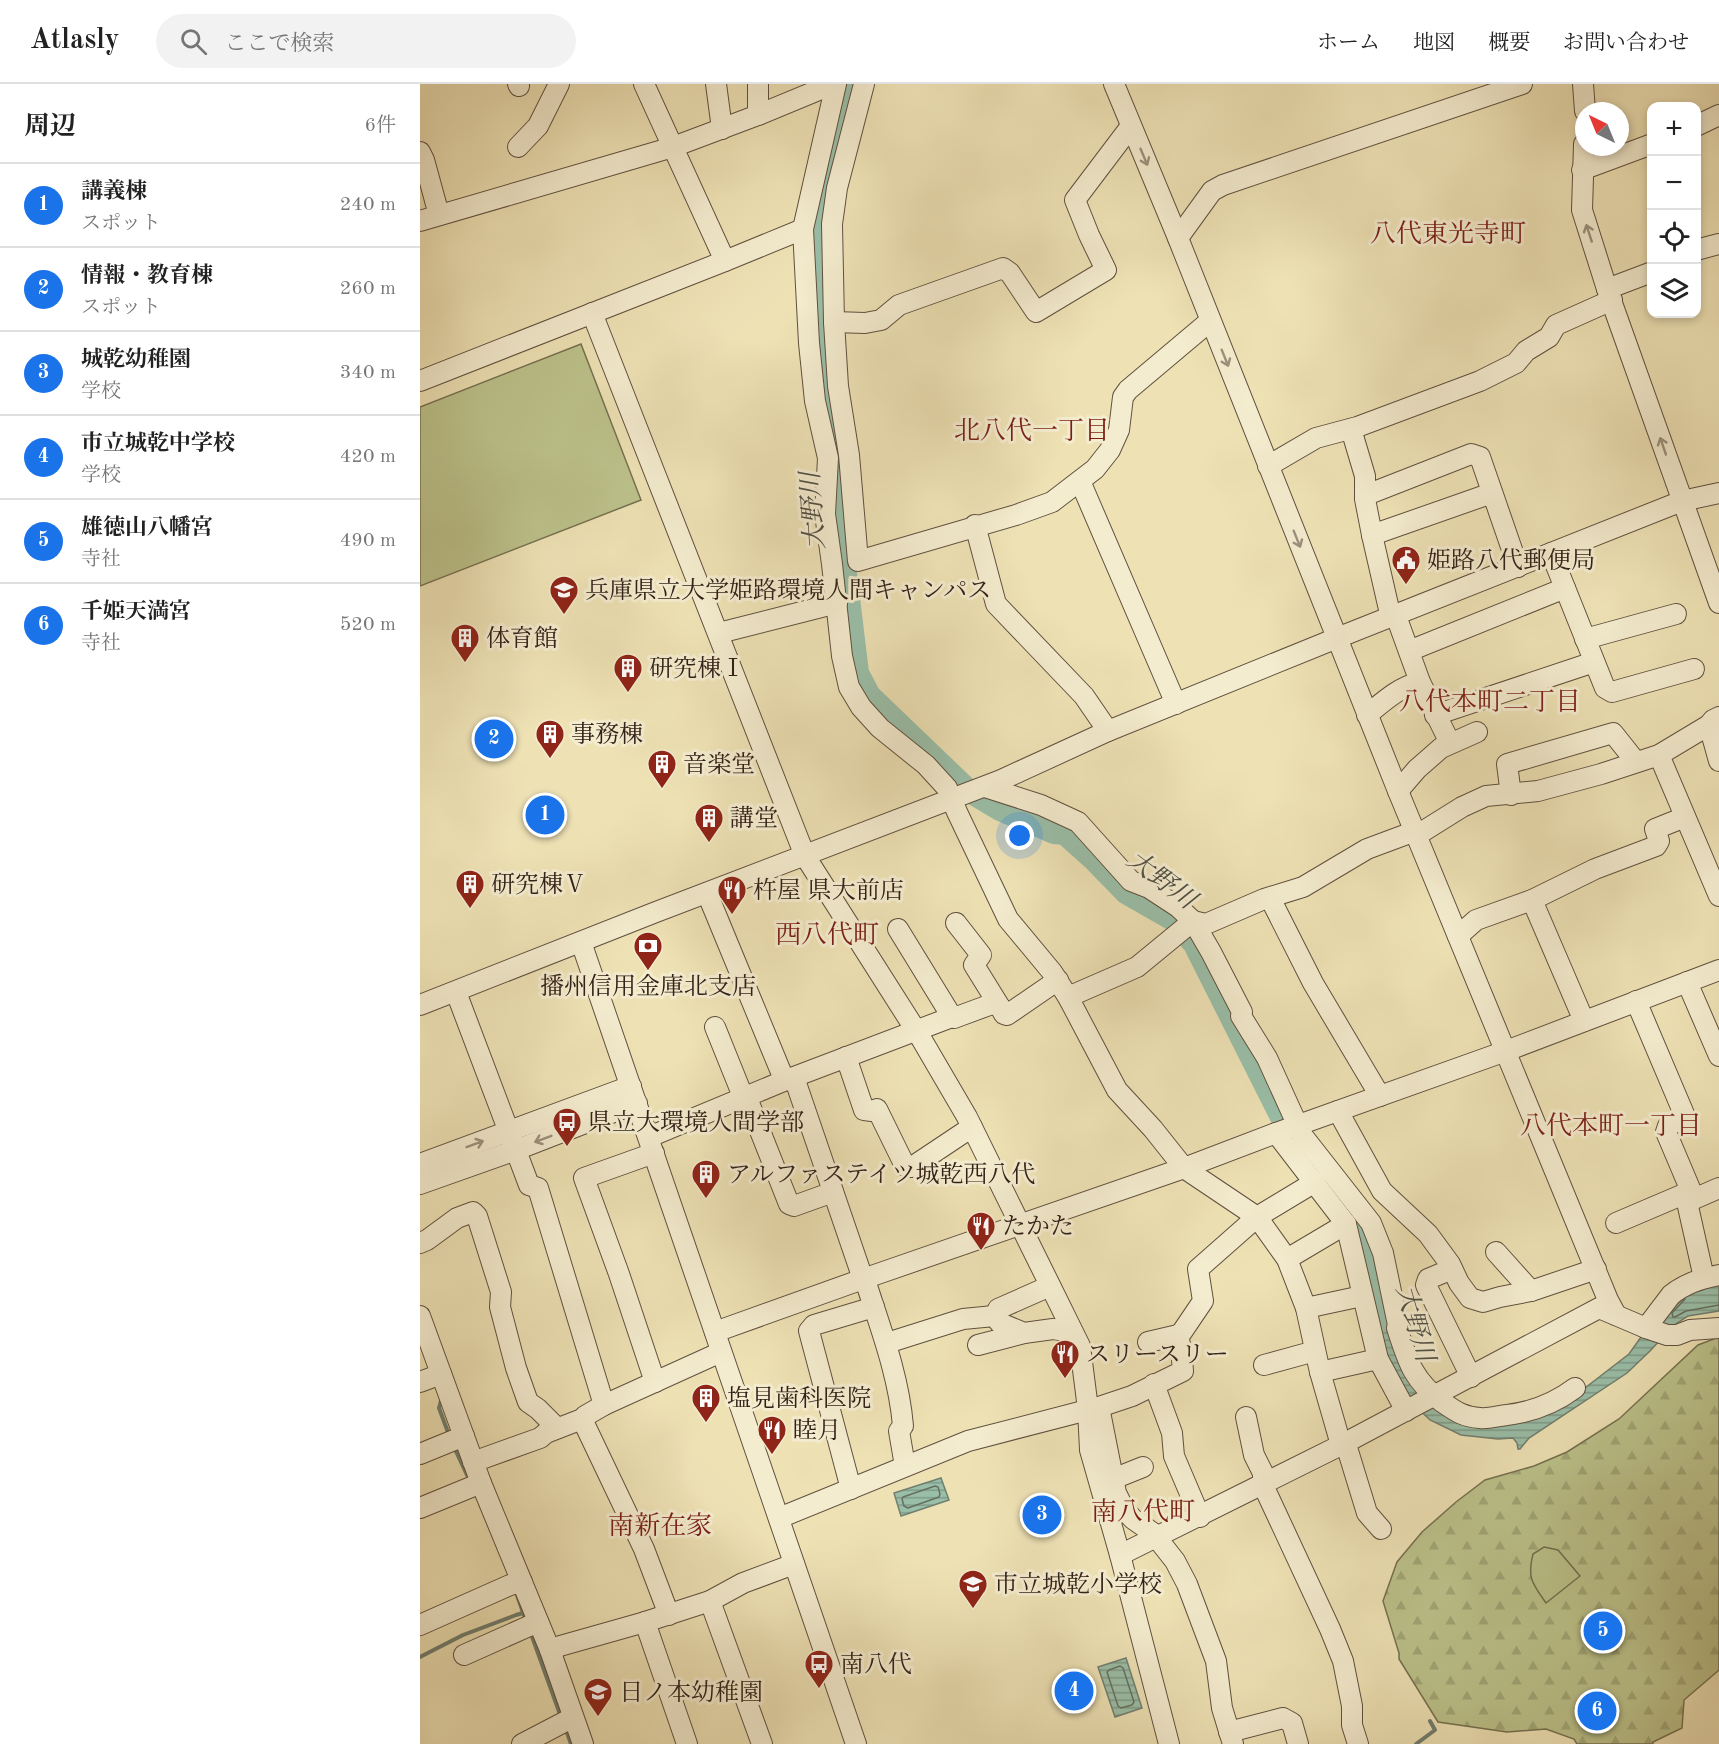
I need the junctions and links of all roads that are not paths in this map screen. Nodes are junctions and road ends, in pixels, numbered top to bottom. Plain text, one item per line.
1 (559, 84) edge
2 (716, 84) edge
3 (758, 84) edge
4 (834, 84) edge
5 (864, 84) edge
6 (1114, 84) edge
7 (1522, 84) edge
8 (1583, 84) edge
9 (646, 86) edge
10 (797, 92) edge
11 (1584, 102) edge
12 (758, 115) junction
13 (1719, 115) edge
14 (1701, 124) edge
15 (1131, 126) junction
16 (722, 129) junction
17 (1647, 146) edge
18 (518, 147) dead end
19 (674, 147) junction
20 (420, 152) edge
21 (1583, 156) edge
22 (1582, 170) junction
23 (439, 215) junction
24 (420, 221) edge
25 (802, 229) junction
26 (1178, 238) junction
27 (1719, 244) edge
28 (1701, 249) edge
29 (725, 261) junction
30 (1647, 275) edge
31 (1609, 295) junction
32 (592, 313) junction
33 (1210, 321) junction
34 (834, 322) junction
35 (420, 381) edge
36 (1351, 429) junction
37 (1268, 466) junction
38 (1080, 481) junction
39 (1719, 492) edge
40 (1365, 493) junction
41 (1492, 493) junction
42 (1682, 501) junction
43 (975, 525) junction
44 (1372, 536) junction
45 (1551, 554) junction
46 (1518, 567) junction
47 (1565, 588) junction
48 (837, 603) junction
49 (1719, 603) edge
50 (1676, 614) dead end
51 (1394, 617) junction
52 (719, 633) junction
53 (1337, 639) junction
54 (1585, 639) junction
55 (1409, 651) junction
56 (1594, 662) junction
57 (1694, 669) dead end
58 (1420, 682) junction
59 (1176, 705) junction
60 (1367, 715) junction
61 (1435, 715) junction
62 (1714, 721) edge
63 (1108, 731) junction
64 (1477, 732) dead end
65 (1450, 743) junction
66 (1659, 755) junction
67 (1719, 760) edge
68 (1636, 762) junction
69 (993, 784) junction
70 (1398, 791) junction
71 (1511, 795) junction
72 (956, 798) junction
73 (1685, 817) junction
74 (1415, 832) junction
75 (805, 856) junction
76 (707, 893) junction
77 (1719, 896) edge
78 (1270, 898) junction
79 (1532, 900) junction
80 (1193, 921) junction
81 (956, 923) dead end
82 (898, 929) dead end
83 (1458, 936) junction
84 (581, 942) junction
85 (1719, 970) edge
86 (1058, 980) junction
87 (1688, 982) junction
88 (456, 992) junction
89 (1068, 997) junction
90 (1636, 1001) junction
91 (420, 1005) edge
92 (1000, 1007) junction
93 (952, 1017) junction
94 (1584, 1021) junction
95 (715, 1027) dead end
96 (916, 1030) junction
97 (1506, 1051) junction
98 (1719, 1056) edge
99 (846, 1057) junction
100 (789, 1079) junction
101 (634, 1094) junction
102 (1380, 1096) junction
103 (746, 1098) junction
104 (1338, 1112) junction
105 (1299, 1126) junction
106 (972, 1127) junction
107 (1276, 1133) junction
108 (513, 1141) junction
109 (651, 1145) junction
110 (420, 1164) edge
111 (1184, 1168) junction
112 (1315, 1182) junction
113 (420, 1185) edge
114 (1719, 1188) edge
115 (833, 1192) junction
116 (1689, 1197) junction
117 (1257, 1217) junction
118 (1616, 1223) dead end
119 (1021, 1224) junction
120 (1346, 1224) junction
121 (420, 1243) edge
122 (1496, 1252) dead end
123 (1287, 1259) junction
124 (1452, 1269) junction
125 (1596, 1269) junction
126 (1711, 1277) edge
127 (863, 1279) junction
128 (1050, 1286) junction
129 (1531, 1291) junction
130 (1362, 1296) junction
131 (874, 1307) junction
132 (1306, 1308) junction
133 (998, 1309) dead end
134 (1616, 1315) junction
135 (422, 1327) edge
136 (1646, 1328) junction
137 (1719, 1328) edge
138 (715, 1332) junction
139 (1072, 1332) junction
140 (1024, 1333) junction
141 (1178, 1335) junction
142 (1148, 1342) dead end
143 (887, 1343) junction
144 (978, 1345) dead end
145 (1315, 1351) junction
146 (721, 1352) junction
147 (1378, 1359) junction
148 (1264, 1365) dead end
149 (1320, 1372) junction
150 (441, 1374) junction
151 (1470, 1377) junction
152 (420, 1382) edge
153 (656, 1382) junction
154 (1154, 1384) junction
155 (1575, 1388) dead end
156 (1434, 1395) junction
157 (604, 1405) junction
158 (1093, 1408) junction
159 (1406, 1411) junction
160 (1246, 1417) dead end
161 (582, 1419) junction
162 (557, 1428) junction
163 (457, 1440) junction
164 (1343, 1444) junction
165 (420, 1454) edge
166 (473, 1462) junction
167 (904, 1466) junction
168 (1143, 1467) dead end
169 (1107, 1481) junction
170 (475, 1485) junction
171 (1263, 1485) junction
172 (851, 1489) junction
173 (420, 1508) edge
174 (1200, 1516) junction
175 (779, 1518) junction
176 (1381, 1529) dead end
177 (1154, 1539) junction
178 (1120, 1555) junction
179 (794, 1564) junction
180 (517, 1583) junction
181 (710, 1601) junction
182 (669, 1615) junction
183 (645, 1622) junction
184 (420, 1625) edge
185 (532, 1625) junction
186 (550, 1650) junction
187 (464, 1655) dead end
188 (567, 1722) junction
189 (1231, 1738) edge
190 (522, 1744) edge
191 (583, 1744) edge
192 (687, 1744) edge
193 (762, 1744) edge
194 (856, 1744) edge
195 (1169, 1744) edge
196 (1298, 1744) edge
197 (1358, 1744) edge

1 - 18 street
2 - 16 street
3 - 12 street
4 - 10 street
4 - 25 street
5 - 34 street
6 - 15 street
7 - 26 street
8 - 11 street
9 - 19 street
10 - 12 street
12 - 16 street
13 - 14 street
15 -> 26 street
15 - 34 street
16 - 19 street
17 - 22 street
19 - 23 street
19 - 29 street
20 - 23 street
21 - 22 street
31 -> 22 street
23 - 24 street
25 - 29 street
25 - 48 street
26 - 33 street
27 - 28 street
29 - 32 street
30 - 31 street
31 - 36 street
42 -> 31 street
32 - 35 street
32 - 52 street
33 -> 37 street
33 - 38 street
34 - 43 street
36 - 37 street
36 - 40 street
37 -> 53 street
38 - 43 street
38 - 59 street
39 - 42 street
40 - 41 street
40 - 44 street
41 - 44 street
41 - 46 street
42 - 45 street
42 - 49 street
43 - 63 street
44 - 51 street
45 - 46 street
45 - 47 street
46 - 51 street
47 - 54 street
47 - 55 street
48 - 52 street
48 - 72 street
50 - 54 street
51 - 53 street
51 - 55 street
52 - 75 street
53 - 59 street
53 - 60 street
54 - 56 street
55 - 58 street
56 - 57 street
56 - 61 street
58 - 60 street
58 - 61 street
59 - 63 street
60 - 70 street
61 - 65 street
62 - 66 street
62 - 67 street
63 - 69 street
64 - 65 street
65 - 70 street
66 - 68 street
66 - 73 street
68 - 71 street
68 - 71 street
69 - 72 street
69 - 80 street
70 - 74 street
71 - 74 street
72 - 75 street
72 - 86 street
73 - 77 street
73 - 79 street
74 - 78 street
74 - 83 street
75 - 76 street
75 - 96 street
76 - 84 street
76 - 100 street
78 - 80 street
78 - 102 street
79 - 83 street
79 - 94 street
80 - 89 street
80 - 105 street
81 - 92 street
82 - 93 street
83 - 97 street
84 - 88 street
84 - 101 street
85 - 87 street
86 - 89 street
86 - 92 street
87 - 90 street
87 - 98 street
88 - 91 street
88 - 108 street
89 - 111 street
90 - 94 street
90 - 116 street
92 - 93 street
93 - 96 street
94 - 97 street
95 - 103 street
96 - 99 street
96 - 106 street
97 - 102 street
97 - 125 street
99 - 100 street
99 - 106 street
100 - 103 street
100 - 115 street
101 - 108 street
101 - 109 street
102 - 104 street
103 - 109 street
103 - 115 street
104 - 105 street
104 - 124 street
105 - 107 street
105 - 156 street
106 - 119 street
107 - 111 street
107 - 112 street
110 -> 108 street
108 - 113 street
108 - 157 street
109 - 138 street
109 - 153 street
111 - 117 street
111 - 119 street
112 - 117 street
112 - 120 street
114 - 116 street
115 - 127 street
116 - 118 street
116 - 126 street
117 - 123 street
117 - 141 street
119 - 127 street
119 - 128 street
120 - 123 street
120 - 130 street
121 - 162 street
122 - 129 street
123 - 132 street
124 - 129 street
124 - 151 street
125 - 129 street
125 - 134 street
126 - 136 street
127 - 131 street
127 - 138 street
128 - 133 street
128 - 139 street
130 - 132 street
130 - 147 street
131 - 143 street
131 - 172 street
132 - 145 street
134 - 136 street
134 - 151 street
135 - 150 street
136 - 137 street
138 - 146 street
139 - 140 street
139 - 158 street
140 - 143 street
140 - 144 street
141 - 142 street
141 - 154 street
143 - 167 street
145 - 148 street
145 - 149 street
146 - 153 street
146 - 175 street
147 - 149 street
147 - 159 street
149 - 164 street
150 - 152 street
150 - 163 street
151 - 156 street
153 - 157 street
154 - 158 street
154 - 174 street
155 - 156 street
156 - 159 street
157 - 161 street
158 - 167 street
158 - 169 street
159 - 164 street
160 - 171 street
161 - 162 street
161 - 182 street
162 - 166 street
163 - 165 street
163 - 166 street
164 - 171 street
164 - 176 street
166 - 170 street
167 - 172 street
168 - 169 street
169 - 177 street
169 - 178 street
170 - 173 street
170 - 180 street
171 - 174 street
171 - 197 street
172 - 175 street
174 - 177 street
175 - 179 street
177 - 178 street
177 - 189 street
178 - 195 street
179 - 181 street
179 - 194 street
180 - 184 street
180 - 185 street
181 - 182 street
181 - 193 street
182 - 183 street
183 - 186 street
183 - 192 street
185 - 186 street
185 - 187 street
186 - 188 street
188 - 190 street
188 - 191 street
189 - 196 street

